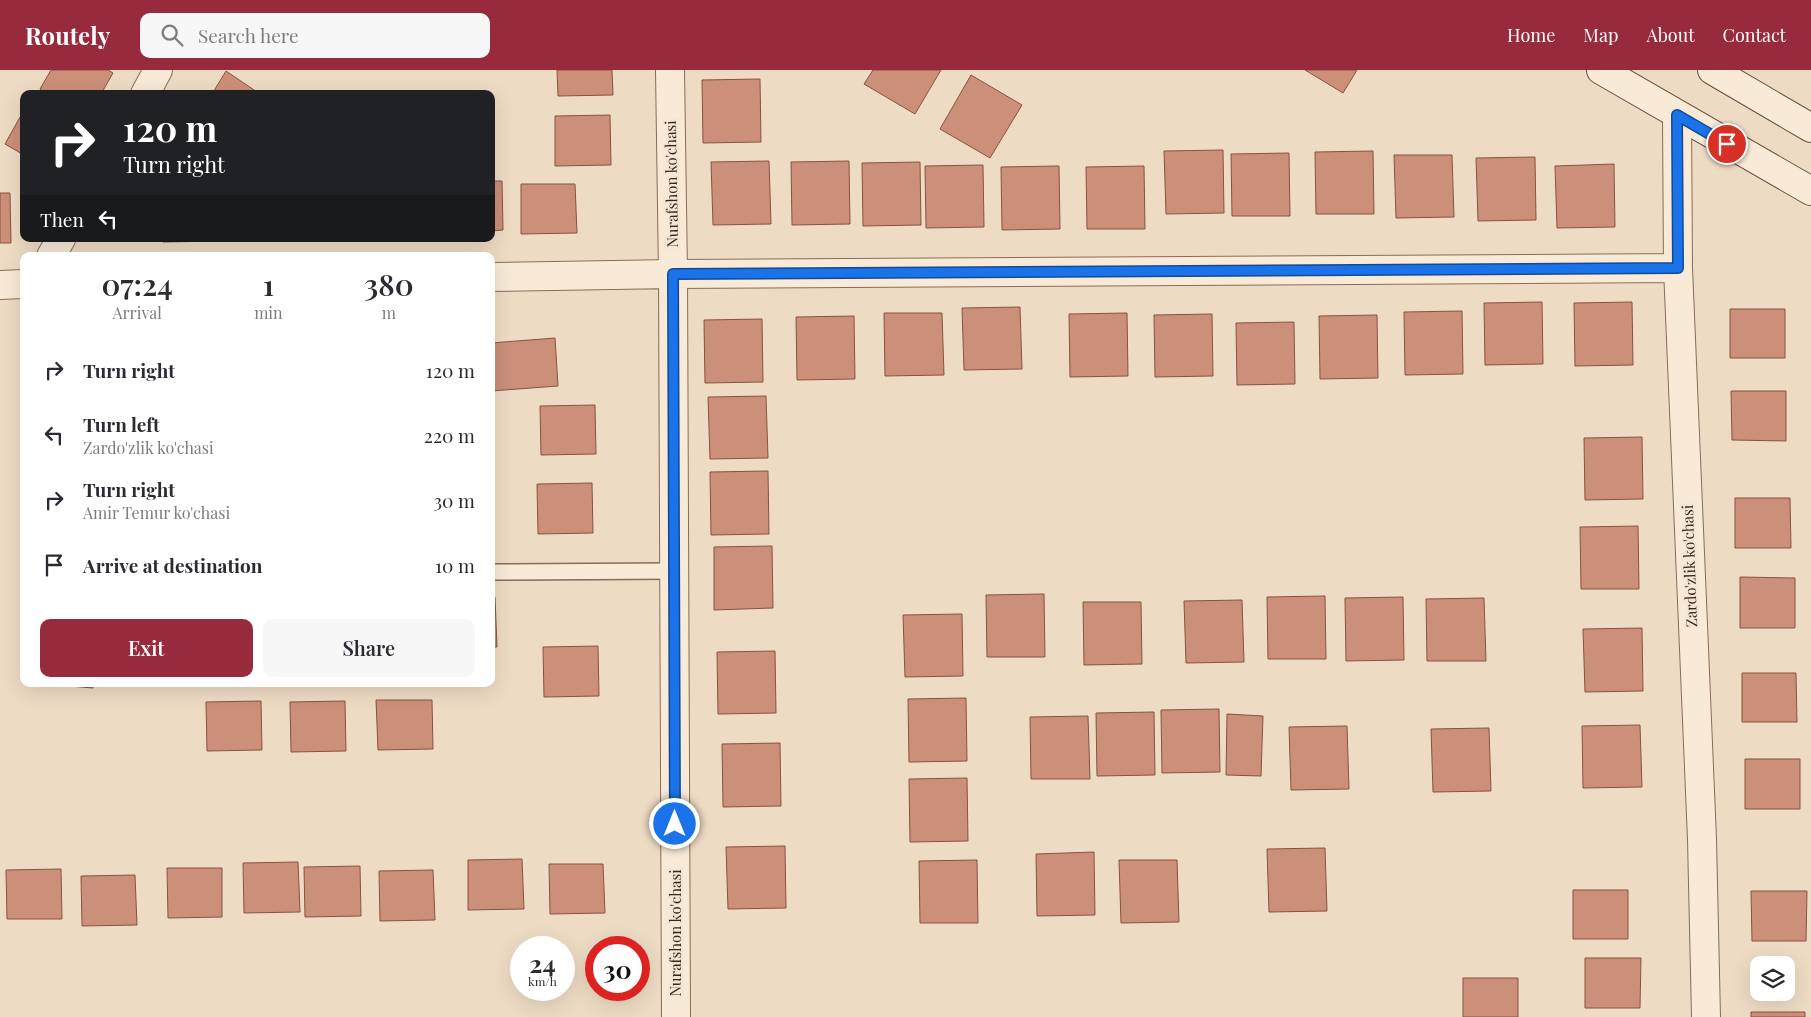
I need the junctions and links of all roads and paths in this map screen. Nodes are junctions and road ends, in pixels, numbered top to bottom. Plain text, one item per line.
1 (158, 70) edge
2 (670, 70) edge
3 (1601, 70) edge
4 (1712, 70) edge
5 (147, 90) edge
6 (1677, 115) junction
7 (1811, 128) edge
8 (1811, 191) edge
9 (1678, 268) junction
10 (673, 274) junction
11 (495, 277) edge
12 (20, 284) edge
13 (0, 285) edge
14 (674, 571) junction
15 (495, 572) edge
16 (676, 1017) edge
17 (1706, 1017) edge

1 - 5 street
2 - 10 street, Nurafshon ko'chasi
3 - 6 street
4 - 7 street
6 - 8 street
6 - 9 street, Zardo'zlik ko'chasi
9 - 10 street
9 - 17 street, Zardo'zlik ko'chasi
10 - 11 street
10 - 14 street, Nurafshon ko'chasi
12 - 13 street
14 - 15 lane
14 - 16 street, Nurafshon ko'chasi

